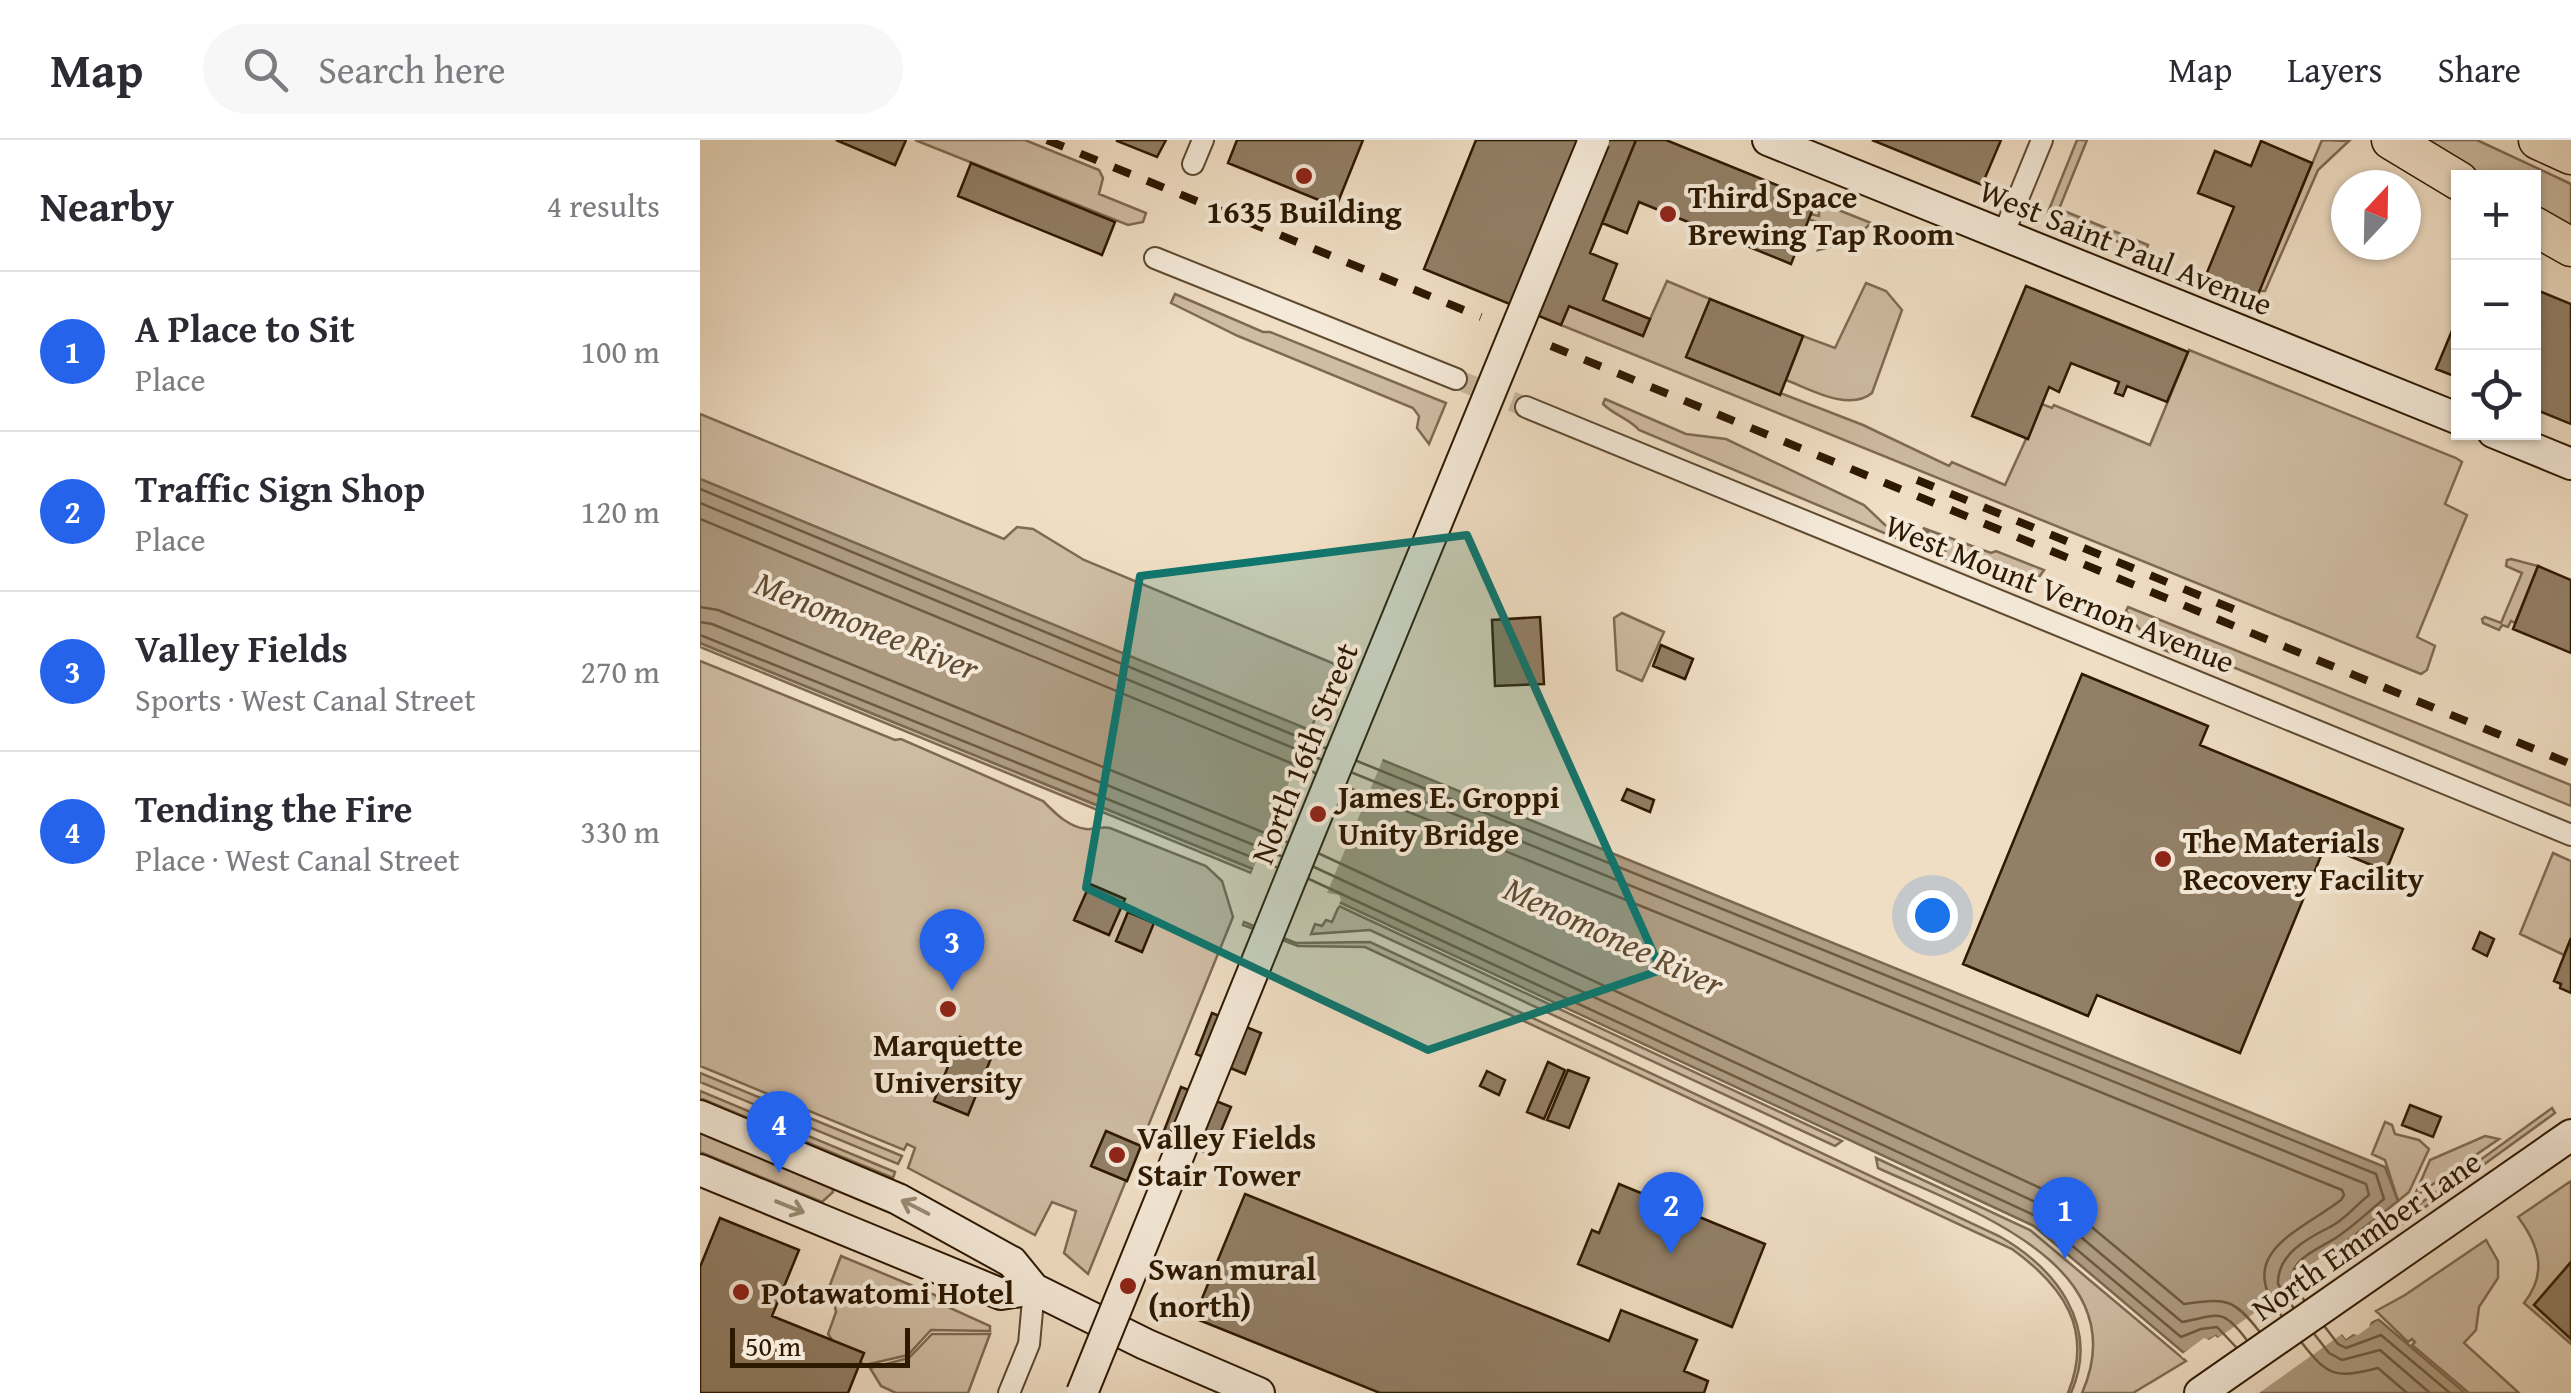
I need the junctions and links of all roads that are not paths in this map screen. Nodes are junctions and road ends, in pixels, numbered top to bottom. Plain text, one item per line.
1 (1202, 140) edge
2 (1594, 140) edge
3 (1768, 140) edge
4 (2042, 140) edge
5 (2391, 140) edge
6 (2538, 140) edge
7 (2571, 155) edge
8 (1193, 164) dead end
9 (2451, 177) edge
10 (2541, 230) edge
11 (2003, 235) junction
12 (2571, 248) edge
13 (1155, 258) dead end
14 (1456, 379) tunnel mouth
15 (1526, 407) tunnel mouth
16 (2451, 416) edge
17 (2512, 440) edge
18 (2571, 464) edge
19 (2571, 835) edge
20 (700, 1116) edge
21 (2571, 1134) edge
22 (700, 1170) edge
23 (1034, 1289) junction
24 (2202, 1391) edge
25 (1008, 1393) edge
26 (1082, 1393) edge
27 (1259, 1393) edge

1 - 8 street
2 - 26 street, North 16th Street, bridge
3 - 11 street, West Saint Paul Avenue
4 - 11 street
5 - 9 highway
6 - 7 highway
10 - 12 highway
11 - 16 street, West Saint Paul Avenue
13 - 14 street
15 - 19 street, West Mount Vernon Avenue
17 - 18 street
23 -> 20 street
21 - 24 street, North Emmber Lane
22 -> 23 street
23 - 25 street
23 - 27 street

